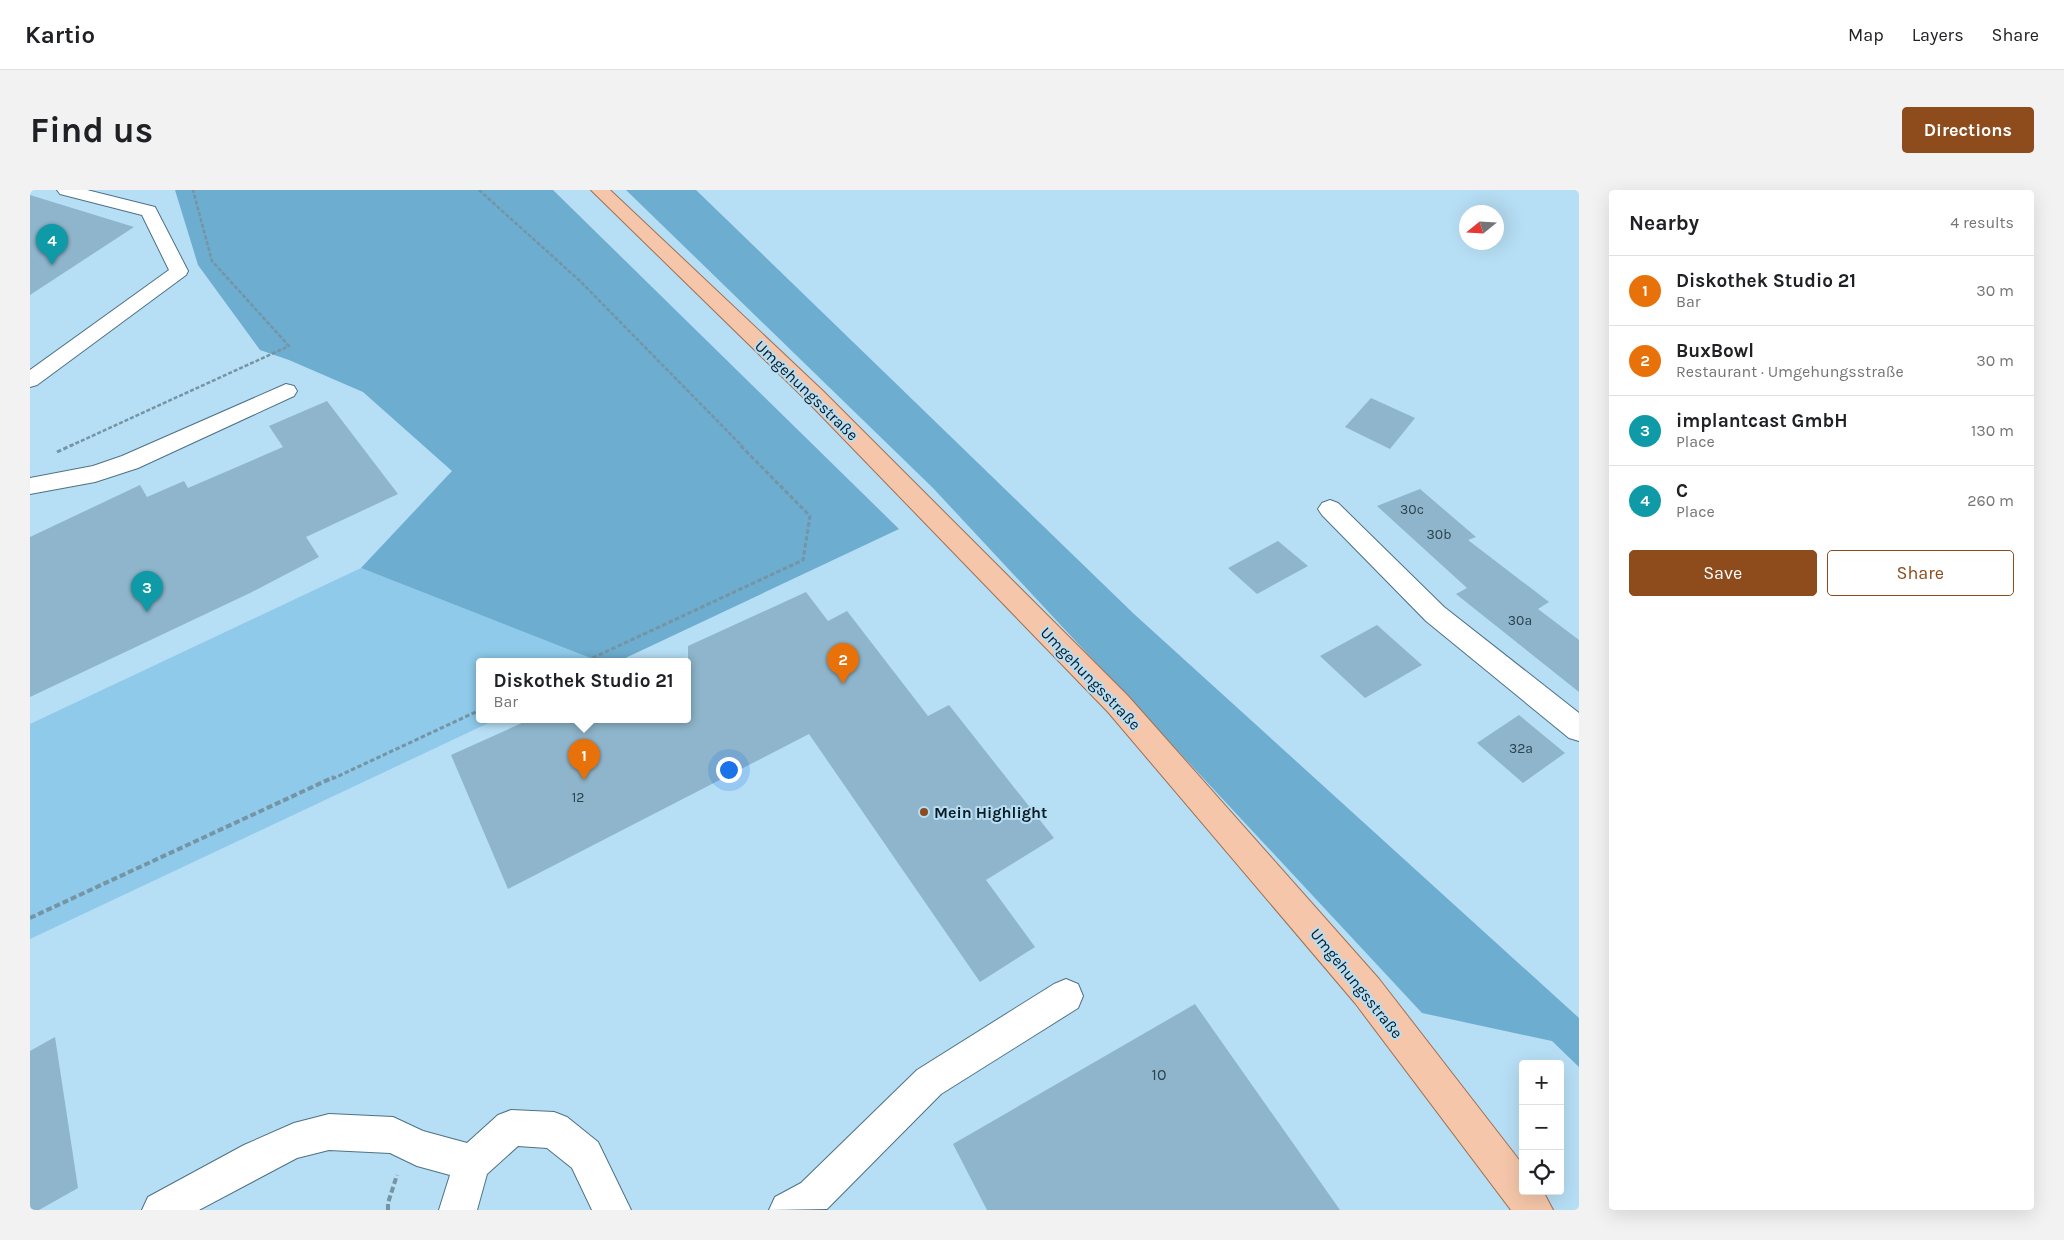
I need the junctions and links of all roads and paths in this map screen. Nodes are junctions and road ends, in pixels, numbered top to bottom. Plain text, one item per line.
1 (66, 190) edge
2 (143, 190) edge
3 (193, 190) edge
4 (479, 190) edge
5 (600, 190) edge
6 (149, 211) junction
7 (30, 380) edge
8 (286, 391) dead end
9 (56, 453) dead end
10 (30, 486) edge
11 (1330, 509) dead end
12 (592, 658) edge
13 (476, 712) edge
14 (1579, 729) edge
15 (30, 918) edge
16 (1066, 996) dead end
17 (472, 1163) junction
18 (808, 1205) edge
19 (161, 1210) edge
20 (458, 1210) edge
21 (612, 1210) edge
22 (1534, 1210) edge

1 - 6 street
2 - 6 street
3 - 9 path
4 - 12 path
5 - 22 main road, Umgehungsstraße
6 - 7 street
8 - 10 street
11 - 14 street
13 - 15 path
16 - 18 street
17 - 19 street
17 - 20 street
17 - 21 street

